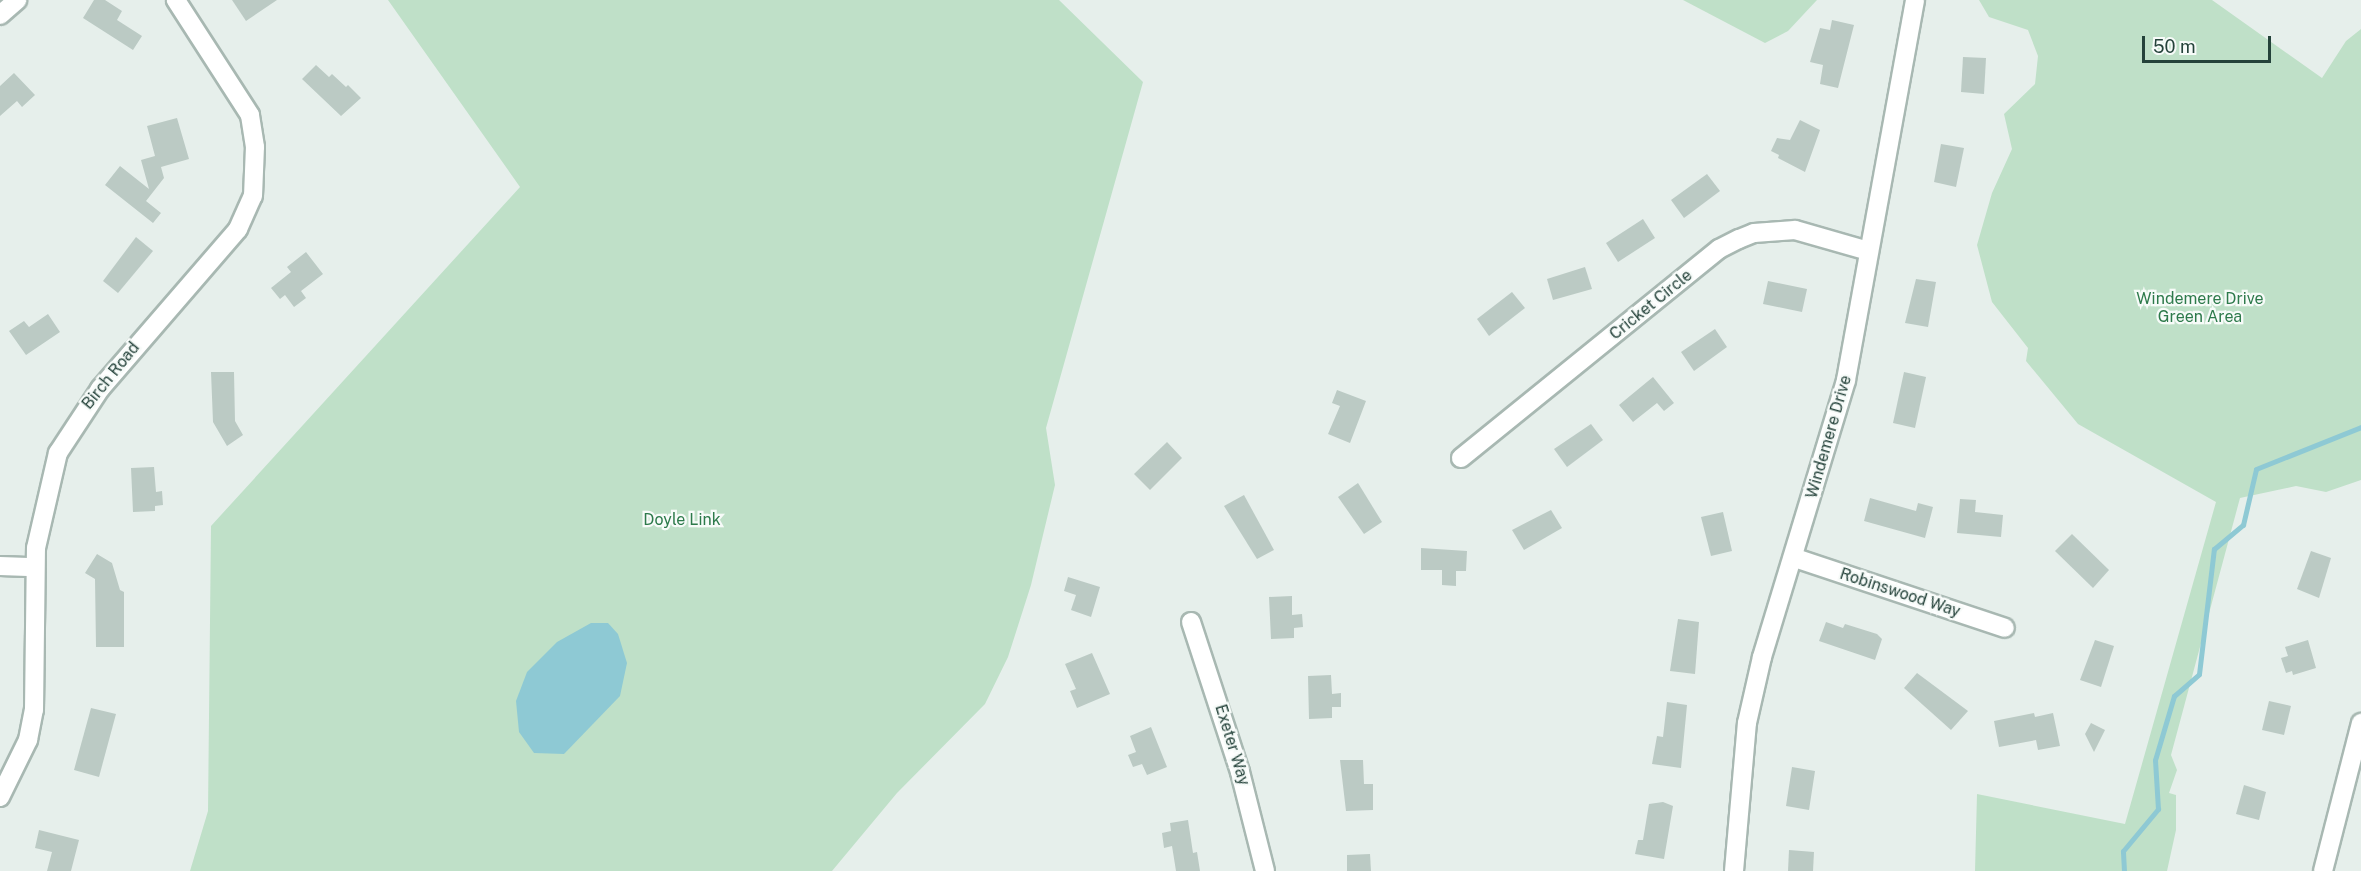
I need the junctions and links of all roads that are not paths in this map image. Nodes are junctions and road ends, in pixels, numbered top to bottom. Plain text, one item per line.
1 (17, 0) edge
2 (176, 0) edge
3 (1915, 0) edge
4 (0, 15) edge
5 (1868, 251) junction
6 (1461, 458) dead end
7 (1795, 558) junction
8 (0, 566) edge
9 (35, 567) junction
10 (1191, 622) dead end
11 (2005, 628) dead end
12 (2361, 723) edge
13 (0, 797) edge
14 (1265, 871) edge
15 (1734, 871) edge
16 (2323, 871) edge

1 - 4 street
2 - 9 street, Birch Road
3 - 5 street, Windemere Drive
5 - 6 street, Cricket Circle
5 - 7 street, Windemere Drive
7 - 11 street, Robinswood Way
7 - 15 street, Windemere Drive
8 - 9 street
9 - 13 street, Birch Road
10 - 14 street, Exeter Way
12 - 16 street

